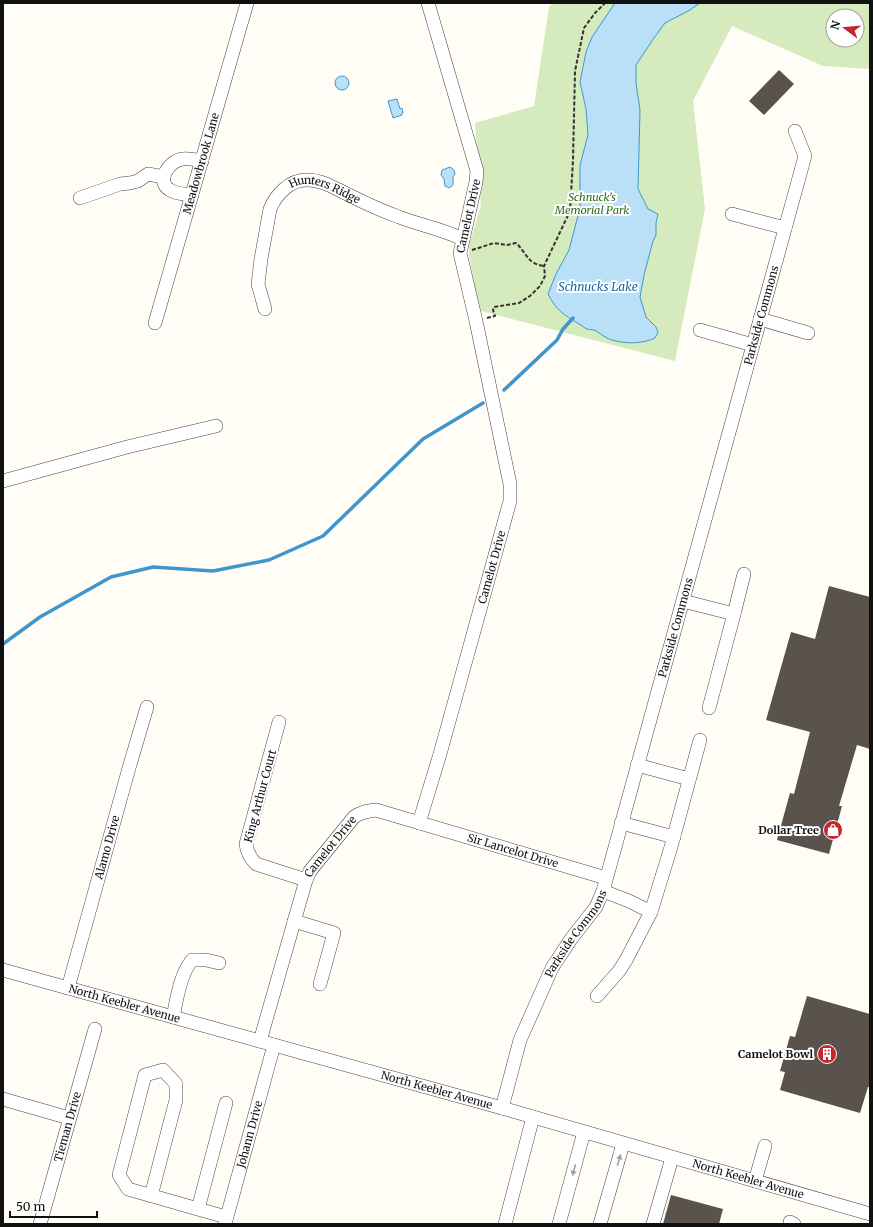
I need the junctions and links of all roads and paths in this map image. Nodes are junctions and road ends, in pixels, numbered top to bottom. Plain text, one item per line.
1 (247, 3) edge
2 (428, 3) edge
3 (605, 3) edge
4 (795, 131) dead end
5 (202, 161) junction
6 (164, 177) junction
7 (192, 195) junction
8 (80, 198) dead end
9 (732, 214) dead end
10 (785, 228) junction
11 (463, 239) junction
12 (460, 253) junction
13 (544, 266) junction
14 (264, 309) dead end
15 (760, 319) junction
16 (476, 321) junction
17 (155, 323) dead end
18 (700, 330) dead end
19 (808, 332) dead end
20 (753, 345) junction
21 (216, 426) dead end
22 (3, 481) edge
23 (744, 574) dead end
24 (682, 601) junction
25 (734, 614) junction
26 (147, 707) dead end
27 (709, 708) dead end
28 (280, 722) dead end
29 (700, 740) dead end
30 (637, 765) junction
31 (689, 780) junction
32 (419, 823) junction
33 (621, 823) junction
34 (674, 838) junction
35 (306, 880) junction
36 (604, 884) junction
37 (651, 912) junction
38 (294, 921) junction
39 (219, 963) dead end
40 (3, 970) edge
41 (320, 984) dead end
42 (68, 988) junction
43 (597, 996) dead end
44 (173, 1017) junction
45 (95, 1029) dead end
46 (260, 1041) junction
47 (274, 1045) junction
48 (3, 1099) edge
49 (226, 1103) dead end
50 (502, 1108) junction
51 (533, 1117) junction
52 (69, 1118) junction
53 (584, 1132) junction
54 (623, 1144) junction
55 (765, 1146) dead end
56 (672, 1158) junction
57 (755, 1181) junction
58 (150, 1196) junction
59 (198, 1209) junction
60 (870, 1214) edge
61 (226, 1221) edge
62 (40, 1224) edge
63 (505, 1224) edge
64 (559, 1224) edge
65 (600, 1224) edge
66 (653, 1224) edge

1 - 5 street, Meadowbrook Lane
2 - 11 street, Camelot Drive
3 - 13 path
4 - 10 street, Parkside Commons
5 - 6 street
5 - 7 street, Meadowbrook Lane
6 - 7 street
6 - 8 street
7 - 17 street, Meadowbrook Lane
9 - 10 street
10 - 15 street, Parkside Commons
11 - 12 street, Camelot Drive
11 - 14 street, Hunters Ridge
12 - 13 path
12 - 16 street, Camelot Drive
13 - 16 path
15 - 19 street
15 - 20 street, Parkside Commons
16 - 32 street, Camelot Drive
18 - 20 street
20 - 24 street, Parkside Commons
21 - 22 street
23 - 25 street
24 - 25 street
24 - 30 street, Parkside Commons
25 - 27 street
26 - 42 street, Alamo Drive
28 - 35 street, King Arthur Court
29 - 31 street
30 - 31 street
30 - 33 street, Parkside Commons
31 - 34 street
32 - 35 street, Camelot Drive
32 - 36 street, Sir Lancelot Drive
33 - 34 street
33 - 36 street, Parkside Commons
34 - 37 street
35 - 38 street, Camelot Drive
36 - 37 street, Sir Lancelot Drive
36 - 50 street, Parkside Commons
37 - 43 street
38 - 41 street
38 - 46 street, Camelot Drive
39 - 44 street
40 - 42 street, North Keebler Avenue
42 - 44 street, North Keebler Avenue
44 - 46 street, North Keebler Avenue
45 - 52 street, Tieman Drive
46 - 47 street, North Keebler Avenue
47 - 50 street, North Keebler Avenue
47 - 61 street, Johann Drive
48 - 52 street
49 - 59 street
50 - 51 street, North Keebler Avenue
51 - 53 street, North Keebler Avenue
51 - 63 street
52 - 62 street, Tieman Drive
53 - 54 street, North Keebler Avenue
53 -> 64 street
54 - 56 street, North Keebler Avenue
65 -> 54 street
55 - 57 street
56 - 57 street, North Keebler Avenue
56 - 66 street
57 - 60 street, North Keebler Avenue
58 - 58 street
58 - 59 street
59 - 61 street

